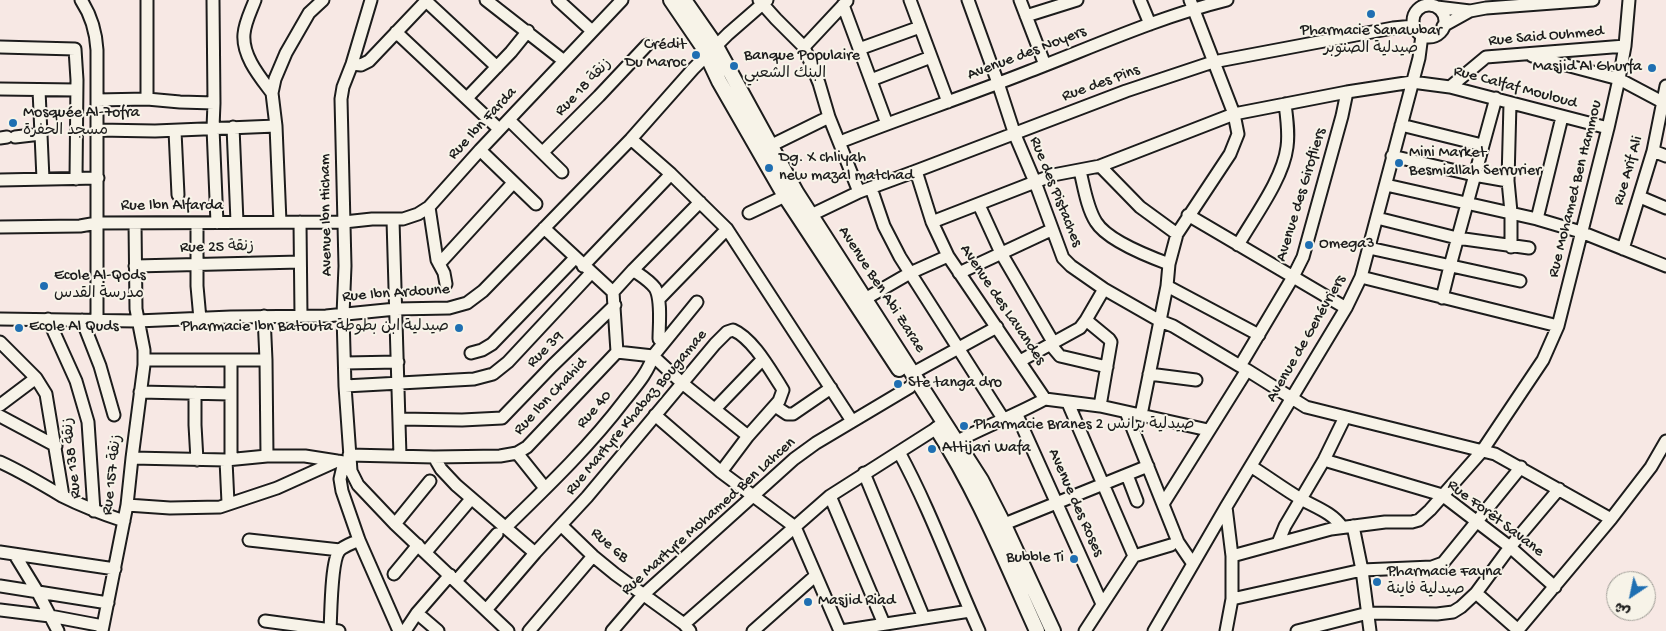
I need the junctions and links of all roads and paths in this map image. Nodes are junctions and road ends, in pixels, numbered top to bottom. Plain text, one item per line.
1 (81, 0) edge
2 (147, 0) edge
3 (213, 0) edge
4 (255, 0) edge
5 (309, 0) edge
6 (323, 0) edge
7 (370, 0) edge
8 (426, 0) edge
9 (558, 0) edge
10 (671, 0) edge
11 (684, 0) edge
12 (910, 0) edge
13 (968, 0) edge
14 (1020, 0) edge
15 (1077, 0) edge
16 (1140, 0) edge
17 (1227, 0) edge
18 (1578, 0) edge
19 (1593, 0) edge
20 (1628, 0) edge
21 (488, 1) edge
22 (618, 1) edge
23 (763, 1) edge
24 (845, 2) edge
25 (1192, 4) edge
26 (1428, 4) edge
27 (1485, 4) edge
28 (1470, 11) junction
29 (308, 13) junction
30 (1026, 16) junction
31 (1150, 24) junction
32 (1414, 26) junction
33 (1444, 26) junction
34 (920, 27) junction
35 (528, 31) junction
36 (396, 32) junction
37 (592, 32) junction
38 (1422, 35) junction
39 (647, 45) dead end
40 (1625, 46) junction
41 (0, 47) edge
42 (804, 48) junction
43 (859, 49) junction
44 (712, 51) junction
45 (1522, 54) junction
46 (931, 57) junction
47 (564, 61) junction
48 (1213, 62) junction
49 (352, 64) junction
50 (1045, 65) junction
51 (497, 67) junction
52 (1619, 79) junction
53 (871, 80) junction
54 (1412, 82) junction
55 (998, 83) junction
56 (1450, 86) junction
57 (1666, 86) edge
58 (0, 89) edge
59 (39, 90) junction
60 (76, 90) junction
61 (1347, 92) junction
62 (272, 93) junction
63 (467, 98) junction
64 (1496, 98) junction
65 (147, 99) junction
66 (97, 100) junction
67 (948, 102) junction
68 (214, 103) junction
69 (1510, 103) junction
70 (1664, 103) edge
71 (1286, 104) junction
72 (1234, 114) junction
73 (830, 117) junction
74 (1562, 117) junction
75 (509, 120) junction
76 (887, 124) junction
77 (1401, 125) junction
78 (276, 126) junction
79 (233, 127) junction
80 (213, 128) junction
81 (1608, 128) junction
82 (499, 129) junction
83 (98, 130) junction
84 (175, 131) junction
85 (41, 134) junction
86 (1014, 135) junction
87 (7, 137) edge
88 (631, 139) junction
89 (840, 142) junction
90 (1482, 145) junction
91 (770, 146) junction
92 (480, 150) junction
93 (1653, 151) junction
94 (543, 152) junction
95 (1392, 156) junction
96 (1666, 156) edge
97 (1100, 166) junction
98 (916, 171) junction
99 (1080, 171) junction
100 (562, 172) dead end
101 (671, 174) junction
102 (1474, 175) junction
103 (98, 178) junction
104 (42, 179) junction
105 (76, 179) junction
106 (0, 180) edge
107 (1508, 181) junction
108 (1035, 182) junction
109 (514, 183) junction
110 (1386, 185) junction
111 (871, 188) junction
112 (859, 192) junction
113 (178, 195) dead end
114 (785, 196) junction
115 (1640, 197) junction
116 (700, 202) junction
117 (1467, 203) junction
118 (536, 204) dead end
119 (979, 205) junction
120 (429, 207) junction
121 (1666, 208) edge
122 (1511, 212) junction
123 (749, 213) dead end
124 (811, 215) junction
125 (1188, 215) junction
126 (1377, 218) junction
127 (1537, 219) junction
128 (393, 220) junction
129 (237, 222) junction
130 (280, 222) junction
131 (300, 222) junction
132 (344, 222) junction
133 (932, 222) junction
134 (97, 223) junction
135 (135, 223) junction
136 (196, 223) junction
137 (217, 223) junction
138 (0, 227) edge
139 (544, 228) junction
140 (727, 229) junction
141 (1051, 230) junction
142 (1581, 232) junction
143 (1176, 234) junction
144 (1457, 238) junction
145 (1238, 245) junction
146 (1511, 247) junction
147 (1369, 248) junction
148 (1529, 248) dead end
149 (1623, 249) junction
150 (1001, 253) junction
151 (948, 256) junction
152 (300, 262) junction
153 (198, 264) junction
154 (439, 264) junction
155 (1169, 264) junction
156 (583, 265) junction
157 (135, 266) junction
158 (1450, 266) junction
159 (1666, 266) edge
160 (633, 270) junction
161 (910, 273) junction
162 (959, 273) junction
163 (1361, 277) junction
164 (1293, 278) junction
165 (1520, 281) dead end
166 (446, 284) dead end
167 (1167, 286) junction
168 (1104, 289) junction
169 (613, 292) junction
170 (1442, 298) junction
171 (659, 299) junction
172 (865, 299) junction
173 (697, 302) dead end
174 (615, 305) junction
175 (1346, 308) junction
176 (396, 309) junction
177 (342, 315) junction
178 (264, 316) junction
179 (301, 316) junction
180 (200, 318) junction
181 (0, 319) edge
182 (48, 319) junction
183 (82, 320) junction
184 (97, 320) junction
185 (1086, 320) junction
186 (1160, 320) junction
187 (138, 321) junction
188 (1558, 326) junction
189 (997, 327) junction
190 (1259, 335) junction
191 (659, 339) dead end
192 (1051, 343) junction
193 (959, 347) junction
194 (2, 349) edge
195 (616, 352) junction
196 (472, 353) dead end
197 (653, 356) junction
198 (144, 360) junction
199 (266, 360) junction
200 (762, 360) junction
201 (230, 361) junction
202 (1020, 361) junction
203 (398, 362) junction
204 (345, 364) junction
205 (1108, 367) junction
206 (1243, 368) junction
207 (1149, 374) junction
208 (36, 378) junction
209 (912, 380) junction
210 (1196, 380) dead end
211 (398, 383) junction
212 (682, 383) junction
213 (345, 386) junction
214 (831, 388) junction
215 (140, 392) junction
216 (195, 393) junction
217 (230, 394) junction
218 (1293, 398) junction
219 (1045, 399) junction
220 (1068, 403) junction
221 (0, 405) edge
222 (775, 406) junction
223 (1100, 406) junction
224 (714, 409) junction
225 (1126, 412) junction
226 (1017, 414) junction
227 (114, 415) dead end
228 (655, 415) junction
229 (1141, 415) junction
230 (0, 416) edge
231 (1345, 417) junction
232 (399, 419) junction
233 (1004, 420) junction
234 (852, 421) junction
235 (941, 426) junction
236 (1208, 430) junction
237 (748, 436) junction
238 (1666, 441) edge
239 (952, 444) junction
240 (56, 446) junction
241 (1482, 450) junction
242 (899, 452) junction
243 (516, 453) junction
244 (267, 456) junction
245 (400, 456) junction
246 (434, 457) junction
247 (132, 458) junction
248 (197, 460) junction
249 (228, 460) junction
250 (345, 460) junction
251 (1324, 460) junction
252 (0, 462) edge
253 (1148, 466) junction
254 (1252, 467) junction
255 (1521, 467) junction
256 (721, 472) junction
257 (864, 473) junction
258 (1127, 475) junction
259 (430, 481) dead end
260 (1103, 484) junction
261 (545, 488) junction
262 (1558, 489) junction
263 (1442, 495) junction
264 (63, 496) junction
265 (752, 496) junction
266 (830, 496) junction
267 (471, 499) junction
268 (1300, 499) junction
269 (1137, 501) dead end
270 (1057, 502) junction
271 (1163, 504) junction
272 (127, 505) junction
273 (224, 505) junction
274 (1226, 507) junction
275 (94, 511) junction
276 (1611, 519) junction
277 (124, 521) junction
278 (1477, 522) junction
279 (395, 524) junction
280 (562, 526) junction
281 (795, 527) junction
282 (998, 527) junction
283 (1348, 527) junction
284 (501, 531) junction
285 (249, 540) dead end
286 (360, 540) junction
287 (1278, 543) junction
288 (1171, 545) dead end
289 (1510, 547) junction
290 (422, 548) junction
291 (340, 550) junction
292 (0, 552) edge
293 (535, 553) junction
294 (15, 555) junction
295 (593, 556) junction
296 (1134, 556) junction
297 (1232, 556) junction
298 (1193, 564) junction
299 (115, 569) junction
300 (1362, 570) junction
301 (394, 574) dead end
302 (815, 576) junction
303 (453, 578) junction
304 (0, 586) edge
305 (1555, 587) junction
306 (37, 591) junction
307 (1476, 593) junction
308 (643, 595) junction
309 (1232, 599) junction
310 (108, 603) junction
311 (1102, 604) junction
312 (0, 610) edge
313 (486, 610) junction
314 (970, 611) junction
315 (417, 612) junction
316 (1368, 613) junction
317 (50, 616) junction
318 (924, 618) junction
319 (265, 621) dead end
320 (884, 624) junction
321 (103, 628) edge
322 (687, 628) edge
323 (329, 630) edge
324 (1518, 630) edge
325 (58, 631) edge
326 (399, 631) edge
327 (405, 631) edge
328 (438, 631) edge
329 (508, 631) edge
330 (529, 631) edge
331 (612, 631) edge
332 (754, 631) edge
333 (841, 631) edge
334 (979, 631) edge
335 (1036, 631) edge
336 (1053, 631) edge
337 (1086, 631) edge
338 (1154, 631) edge
339 (1226, 631) edge
340 (1297, 631) edge
341 (1370, 631) edge

1 - 66 street
2 - 65 street
3 - 68 street
4 - 62 street
5 - 29 street
6 - 29 street
7 - 49 street, Avenue Ibn Hicham
8 - 36 street
8 - 51 street
9 - 37 street
10 - 44 main road, Avenue Ben Abi Zarae
11 - 44 main road, Avenue Ben Abi Zarae
12 - 34 street
13 - 55 street, Rue des Pistaches
14 - 30 street
15 - 30 street
16 - 31 street
17 - 25 street, Avenue des Noyers
18 - 19 street
18 - 27 street
20 - 40 street, Rue Mohamed Ben Hammou
21 - 35 street
22 - 37 street, Rue Ibn Farda
23 - 42 street
23 - 44 street, Rue Ibn Ardoune
24 - 42 street
24 - 43 street
25 - 31 street, Avenue des Noyers
25 - 48 street
26 - 28 street
26 - 32 street
26 - 33 street
27 - 28 street
28 - 33 street
29 - 62 street
30 - 50 street
31 - 50 street, Avenue des Noyers
32 - 38 street
32 - 48 street, Rue des Pins
33 - 38 street
34 - 43 street
34 - 46 street
35 - 47 street
35 - 51 street
36 - 49 street
36 - 63 street
37 - 47 street, Rue Ibn Farda
38 - 54 street, Avenue de Genévriers
39 - 94 street, Rue 18 زنقة
40 - 45 street, Rue Said Ouhmed
40 - 52 street, Rue Mohamed Ben Hammou
41 - 60 street
42 - 73 street
43 - 53 street
44 - 88 street, Rue Ibn Ardoune
44 - 91 main road, Avenue Ben Abi Zarae
44 - 114 main road, Avenue Ben Abi Zarae
45 - 52 street
45 - 56 street, Rue Said Ouhmed
46 - 53 street
46 - 67 street
47 - 75 street, Rue Ibn Farda
48 - 72 street
48 - 86 street, Rue des Pins
49 - 132 street, Avenue Ibn Hicham
50 - 55 street, Avenue des Noyers
51 - 63 street
52 - 70 street
52 - 81 street, Rue Mohamed Ben Hammou
53 - 76 street
54 - 56 street, Rue Calfaf Mouloud
54 - 61 street, Rue Calfaf Mouloud
54 - 77 street, Avenue de Genévriers
55 - 67 street, Avenue des Noyers
55 - 86 street, Rue des Pistaches
56 - 64 street, Rue Calfaf Mouloud
57 - 70 street, Rue Arif Ali
58 - 59 street
59 - 60 street
59 - 85 street
60 - 105 street
61 - 71 street, Rue Calfaf Mouloud
61 - 164 street, Avenue des Girofliers
62 - 78 street
63 - 82 street
64 - 69 street, Rue Calfaf Mouloud
64 - 90 street
65 - 66 street
65 - 68 street
66 - 83 street
67 - 76 street, Avenue des Noyers
68 - 80 street
69 - 74 street, Rue Calfaf Mouloud
69 - 107 street
70 - 93 street, Rue Arif Ali
71 - 72 street, Rue Calfaf Mouloud
71 - 145 street
72 - 97 street, Rue Calfaf Mouloud
72 - 125 street
73 - 89 street
73 - 91 street
74 - 81 street, Rue Calfaf Mouloud
74 - 127 street
75 - 82 street, Rue Ibn Farda
75 - 94 street
76 - 89 street, Avenue des Noyers
77 - 90 street
77 - 95 street, Avenue de Genévriers
78 - 79 street
78 - 130 street
79 - 80 street
79 - 129 street
80 - 84 street
80 - 137 street
81 - 142 street, Rue Mohamed Ben Hammou
82 - 92 street, Rue Ibn Farda
83 - 84 street
83 - 103 street
84 - 113 street
85 - 87 street
85 - 104 street
86 - 98 street, Rue des Pins
86 - 108 street, Rue des Pistaches
88 - 101 street
88 - 139 street, Rue Ibn Ardoune
89 - 112 street
90 - 102 street
91 - 124 main road, Avenue Ben Abi Zarae
92 - 109 street
92 - 120 street, Rue Ibn Farda
93 - 96 street
93 - 115 street, Rue Arif Ali
94 - 100 street
95 - 102 street
95 - 110 street, Avenue de Genévriers
97 - 99 street, Rue Calfaf Mouloud
97 - 143 street
98 - 111 street, Rue des Pins
98 - 133 street, Avenue des Lavandes
99 - 108 street, Rue Calfaf Mouloud
99 - 155 street
101 - 116 street
101 - 156 street
102 - 107 street
102 - 117 street
103 - 105 street
103 - 134 street
104 - 105 street
104 - 106 street
107 - 122 street
108 - 119 street, Rue Calfaf Mouloud
108 - 141 street, Rue des Pistaches
109 - 118 street
109 - 154 street
110 - 117 street
110 - 126 street, Avenue de Genévriers
111 - 112 street, Rue des Pins
111 - 161 street
112 - 124 street, Rue des Pins
114 - 123 street
114 - 209 main road, Avenue Ben Abi Zarae
115 - 121 street
115 - 149 street, Rue Arif Ali
116 - 140 street
116 - 160 street
117 - 122 street
117 - 144 street
119 - 133 street, Rue Calfaf Mouloud
119 - 150 street
120 - 128 street, Rue Ibn Farda
120 - 154 street
122 - 127 street
122 - 146 street
124 - 172 main road, Avenue Ben Abi Zarae
125 - 143 street
125 - 145 street
126 - 144 street
126 - 147 street, Avenue de Genévriers
127 - 142 street
128 - 132 street, Rue Ibn Farda
128 - 176 street
129 - 130 street, Rue Ibn Alfarda
129 - 137 street, Rue Ibn Alfarda
130 - 131 street, Rue Ibn Alfarda
131 - 132 street, Rue Ibn Alfarda
131 - 152 street
132 - 177 street, Avenue Ibn Hicham
133 - 151 street, Avenue des Lavandes
134 - 135 street, Rue Ibn Alfarda
134 - 138 street, Rue Ibn Alfarda
134 - 184 street
135 - 136 street, Rue Ibn Alfarda
135 - 157 street, Rue 157 زنقة
136 - 137 street, Rue Ibn Alfarda
136 - 153 street
139 - 156 street
139 - 176 street, Rue Ibn Ardoune
140 - 171 street
140 - 214 street
141 - 150 street
141 - 168 street, Rue des Pistaches
142 - 149 street
142 - 188 street, Rue Mohamed Ben Hammou
143 - 155 street
144 - 146 street
144 - 158 street
145 - 164 street
146 - 148 street
147 - 158 street
147 - 163 street, Avenue de Genévriers
149 - 159 street
150 - 162 street
150 - 192 street
151 - 161 street
151 - 162 street, Avenue des Lavandes
152 - 153 street, Rue 25 زنقة
152 - 179 street
153 - 157 street, Rue 25 زنقة
153 - 180 street
154 - 166 street
155 - 167 street
156 - 169 street
156 - 196 street
156 - 211 street
157 - 187 street, Rue 157 زنقة
158 - 165 street
158 - 170 street
160 - 169 street
160 - 171 street
161 - 172 street
161 - 193 street
162 - 189 street, Avenue des Lavandes
163 - 170 street
163 - 175 street, Avenue de Genévriers
164 - 175 street
164 - 190 street, Avenue des Girofliers
167 - 186 street
167 - 190 street
168 - 185 street
168 - 186 street, Rue des Pistaches
169 - 174 street
170 - 188 street
171 - 191 street
172 - 209 main road, Avenue Ben Abi Zarae
173 - 197 street, Rue 40
174 - 195 street
174 - 232 street, Rue 39
175 - 218 street, Avenue de Genévriers
176 - 177 street, Rue Ibn Ardoune
176 - 203 street
177 - 179 street, Rue Ibn Ardoune
177 - 204 street, Avenue Ibn Hicham
178 - 179 street, Rue Ibn Ardoune
178 - 180 street, Rue Ibn Ardoune
178 - 199 street
180 - 187 street, Rue Ibn Ardoune
181 - 182 street, Rue Ibn Ardoune
182 - 183 street, Rue Ibn Ardoune
182 - 275 street, Rue 138 زنقة
183 - 184 street, Rue Ibn Ardoune
183 - 227 street
184 - 187 street, Rue Ibn Ardoune
185 - 192 street
185 - 205 street
186 - 206 street, Rue des Pistaches
186 - 207 street
187 - 198 street, Rue 157 زنقة
188 - 241 street, Rue Mohamed Ben Hammou
189 - 193 street, Rue Martyre Mohamed Ben Lahcen
189 - 202 street, Avenue des Lavandes
190 - 206 street, Avenue des Girofliers
192 - 202 street
192 - 205 street
193 - 209 street, Rue Martyre Mohamed Ben Lahcen
193 - 233 street
194 - 208 street
195 - 197 street
195 - 243 street, Rue Ibn Chahid
197 - 212 street
197 - 261 street, Rue 40
198 - 201 street
198 - 215 street, Rue 157 زنقة
199 - 201 street
199 - 244 street
200 - 212 street, Rue Martyre Khabaz Bougamae
200 - 222 street, Rue Martyre Khabaz Bougamae
200 - 224 street
201 - 217 street
202 - 219 street, Avenue des Lavandes
203 - 204 street
203 - 211 street
204 - 213 street, Avenue Ibn Hicham
205 - 223 street
206 - 218 street, Rue des Pistaches
206 - 236 street, Avenue des Girofliers
207 - 210 street
207 - 229 street
208 - 221 street
208 - 240 street
209 - 234 street, Rue Martyre Mohamed Ben Lahcen
209 - 235 main road, Avenue Ben Abi Zarae
211 - 213 street
211 - 232 street
212 - 224 street
212 - 228 street, Rue Martyre Khabaz Bougamae
213 - 250 street, Avenue Ibn Hicham
214 - 222 street
214 - 234 street
215 - 216 street
215 - 247 street, Rue 157 زنقة
216 - 217 street
216 - 248 street
217 - 249 street
218 - 231 street, Rue des Pistaches
218 - 254 street, Avenue de Genévriers
219 - 220 street
219 - 226 street
220 - 223 street
220 - 260 street
222 - 237 street, Rue Martyre Khabaz Bougamae
223 - 225 street
224 - 237 street
225 - 229 street
225 - 253 street
226 - 233 street
226 - 270 street, Avenue des Roses
228 - 256 street
228 - 280 street, Rue Martyre Khabaz Bougamae
229 - 236 street
230 - 240 street
231 - 241 street, Rue des Pistaches
231 - 251 street
232 - 245 street
233 - 239 street
234 - 265 street, Rue Martyre Mohamed Ben Lahcen
235 - 239 main road, Avenue Ben Abi Zarae
235 - 242 street
236 - 271 street, Avenue des Girofliers
237 - 256 street, Rue Martyre Khabaz Bougamae
238 - 276 street
239 - 282 main road, Avenue Ben Abi Zarae
240 - 264 street
241 - 255 street, Rue des Pistaches
241 - 263 street, Rue Mohamed Ben Hammou
242 - 257 street
242 - 314 street
243 - 246 street, Rue Ibn Chahid
243 - 261 street
244 - 249 street, Rue Ibn Chahid
244 - 250 street, Rue Ibn Chahid
245 - 246 street, Rue Ibn Chahid
245 - 250 street, Rue Ibn Chahid
246 - 267 street
247 - 248 street, Rue Ibn Chahid
247 - 272 street, Rue 157 زنقة
248 - 249 street, Rue Ibn Chahid
249 - 273 street
250 - 273 street, Rue Ibn Chahid
250 - 279 street
250 - 286 street
251 - 263 street, Rue Forêt Savane
251 - 268 street
252 - 264 street
253 - 258 street
253 - 271 street
254 - 268 street
254 - 274 street, Avenue de Genévriers
255 - 262 street, Rue des Pistaches
255 - 278 street
256 - 265 street
257 - 266 street
257 - 318 street
258 - 260 street
258 - 269 street
259 - 279 street
260 - 270 street
260 - 296 street
261 - 284 street, Rue 40
262 - 276 street, Rue des Pistaches
262 - 289 street
263 - 278 street, Rue Forêt Savane
263 - 283 street, Rue Mohamed Ben Hammou
264 - 275 street
265 - 281 street
265 - 308 street, Rue Martyre Mohamed Ben Lahcen
266 - 281 street
266 - 320 street
267 - 284 street
267 - 290 street
268 - 283 street
268 - 287 street
270 - 282 street
270 - 311 street, Avenue des Roses
271 - 298 street
272 - 273 street, Rue Ibn Chahid
272 - 277 street, Rue 157 زنقة
274 - 297 street
274 - 298 street, Avenue de Genévriers
275 - 277 street
276 - 305 street
277 - 299 street, Rue 157 زنقة
278 - 289 street, Rue Forêt Savane
278 - 300 street
279 - 290 street
280 - 293 street, Rue Martyre Khabaz Bougamae
280 - 295 street, Rue 6B
281 - 302 street
281 - 322 street
282 - 335 main road, Avenue Ben Abi Zarae
282 - 336 main road, Avenue Ben Abi Zarae
283 - 287 street, Rue Mohamed Ben Hammou
283 - 300 street
284 - 293 street
284 - 303 street, Rue 40
285 - 291 street
286 - 291 street
286 - 326 street
287 - 297 street, Rue Mohamed Ben Hammou
288 - 296 street
289 - 305 street, Rue Forêt Savane
289 - 307 street
290 - 301 street
290 - 303 street
291 - 323 street
292 - 294 street
293 - 313 street, Rue Martyre Khabaz Bougamae
294 - 299 street
294 - 306 street
295 - 308 street, Rue 6B
295 - 330 street
296 - 311 street
297 - 309 street
298 - 338 street, Avenue de Genévriers
299 - 310 street, Rue 157 زنقة
300 - 309 street
300 - 316 street
302 - 332 street
302 - 333 street
303 - 313 street
303 - 315 street, Rue 40
304 - 306 street
305 - 324 street
306 - 310 street
306 - 317 street
307 - 316 street
307 - 324 street
308 - 322 street, Rue 6B
308 - 331 street, Rue Martyre Mohamed Ben Lahcen
309 - 339 street
310 - 321 street, Rue 157 زنقة
311 - 337 street
312 - 317 street
313 - 329 street
314 - 318 street
314 - 334 street
315 - 327 street, Rue 40
315 - 328 street
316 - 340 street
316 - 341 street
317 - 321 street
317 - 325 street
318 - 320 street
319 - 323 street
320 - 333 street

